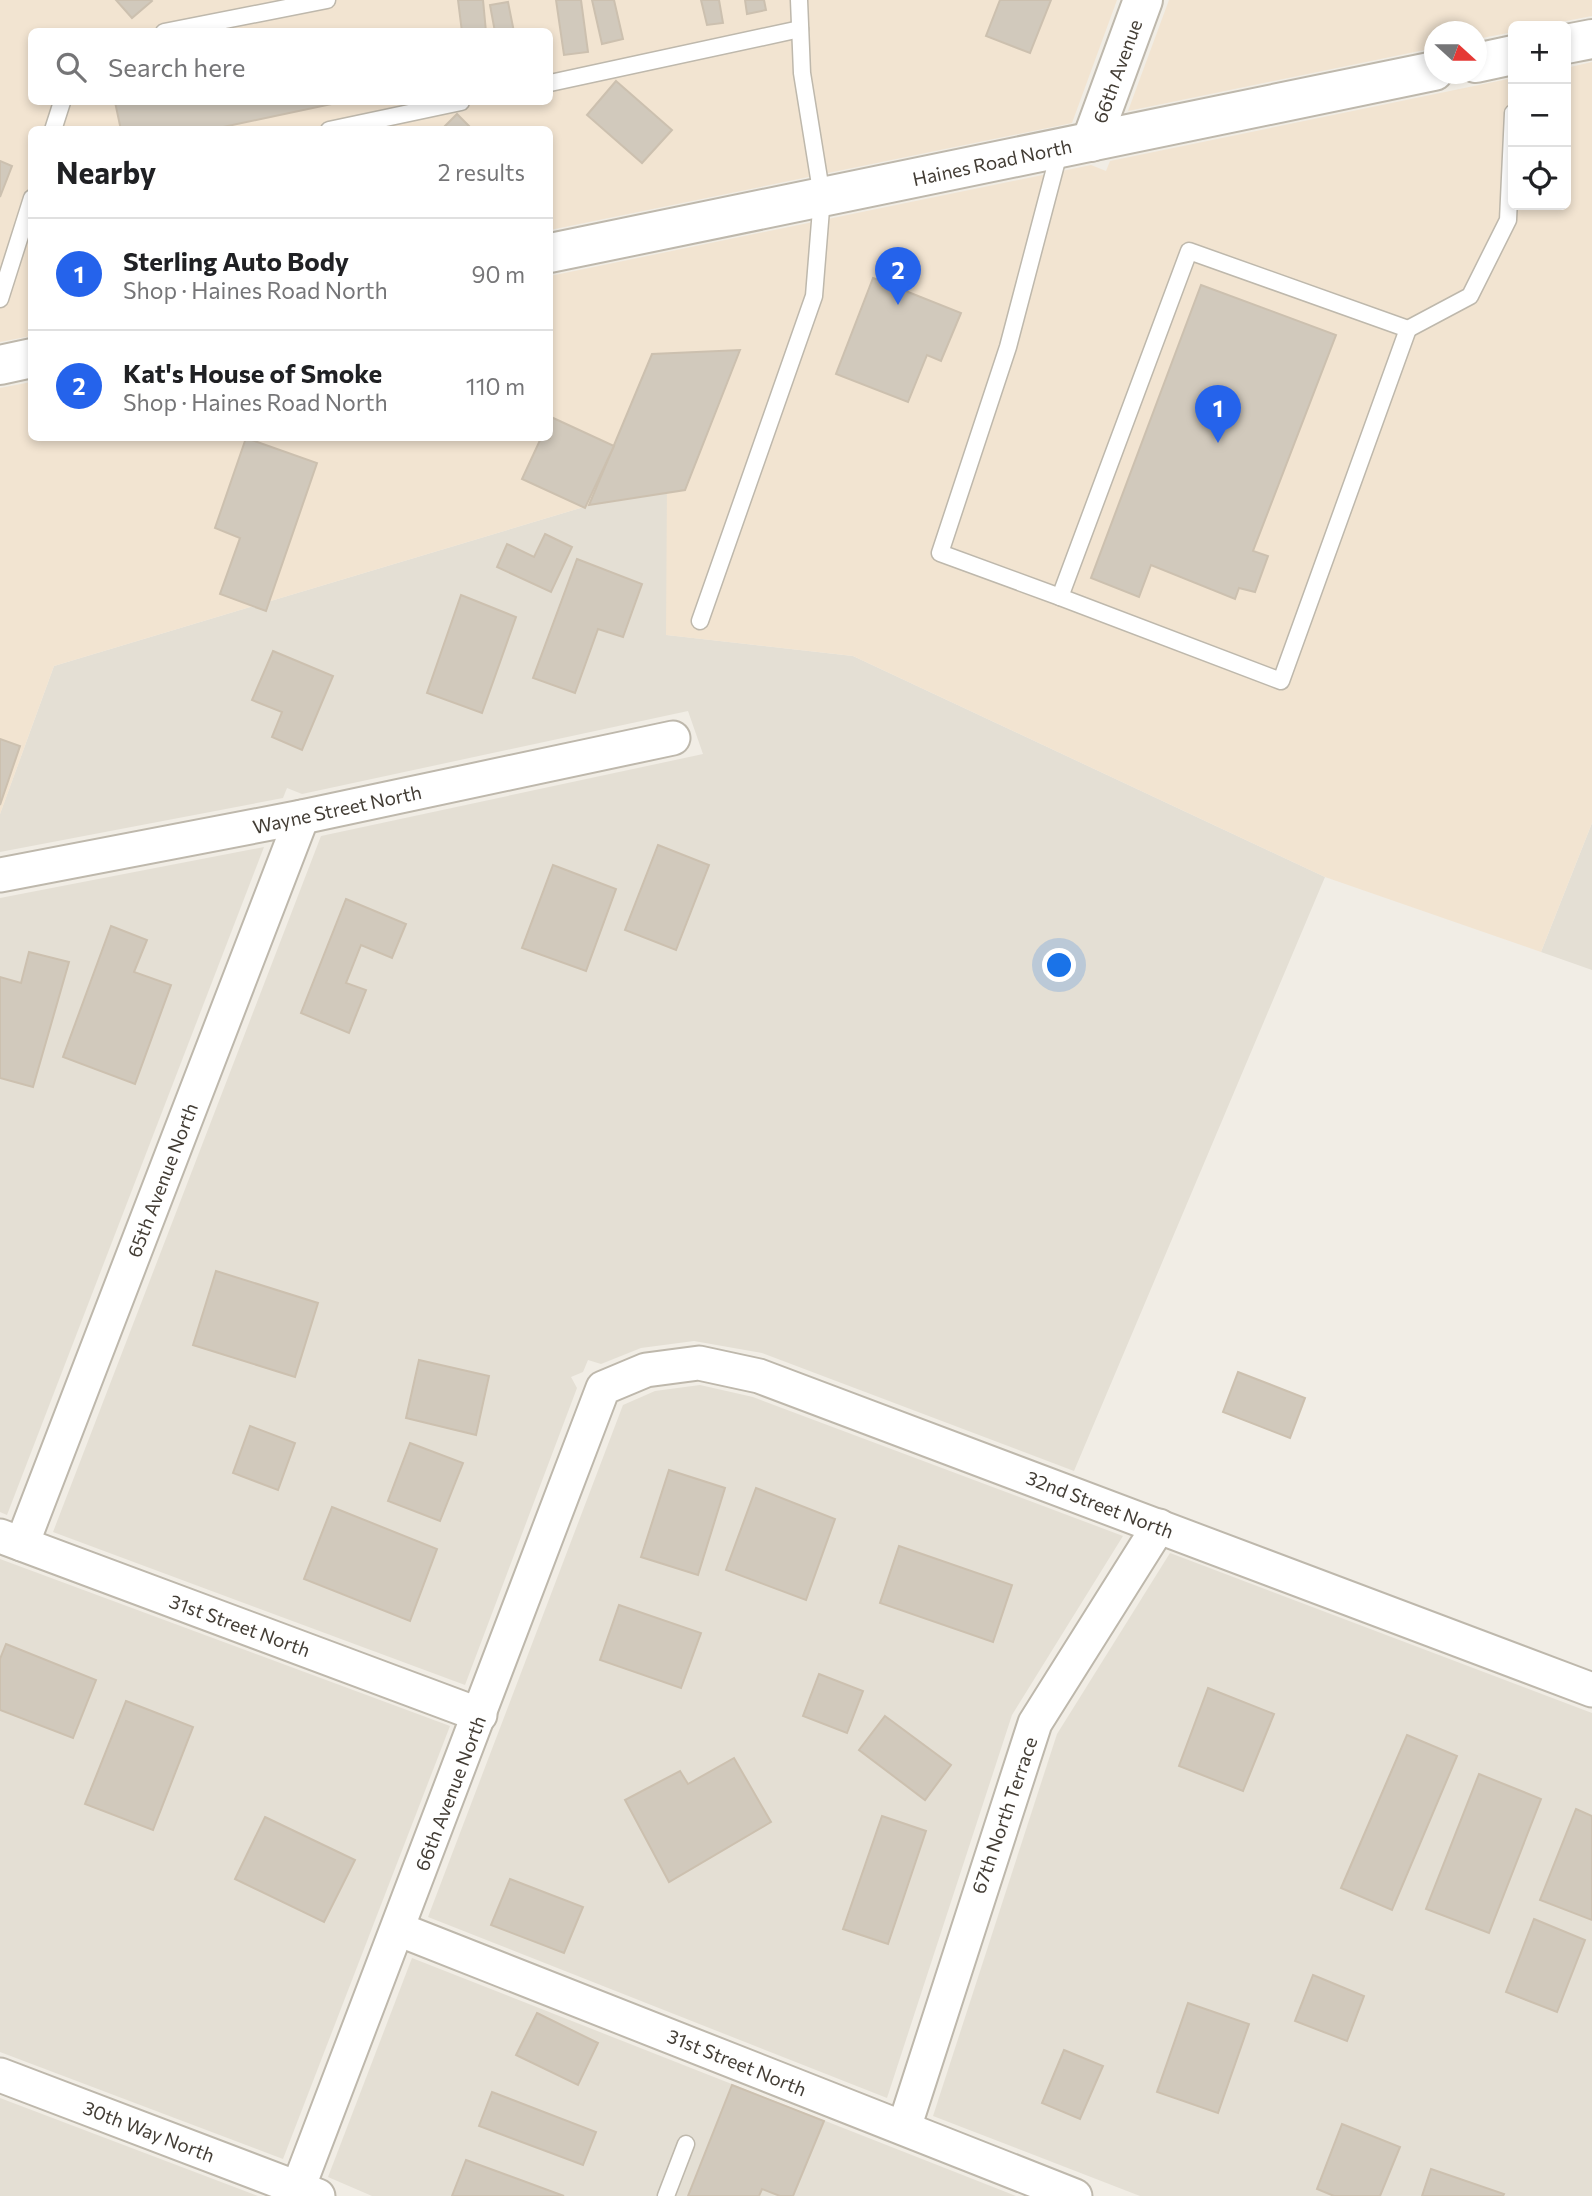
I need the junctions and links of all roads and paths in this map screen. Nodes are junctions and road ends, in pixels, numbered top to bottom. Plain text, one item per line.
1 (327, 0) edge
2 (799, 0) edge
3 (1143, 0) edge
4 (184, 28) edge
5 (800, 29) junction
6 (1592, 39) edge
7 (1571, 43) edge
8 (1508, 56) edge
9 (1487, 61) edge
10 (1424, 73) edge
11 (553, 82) edge
12 (61, 105) edge
13 (447, 105) edge
14 (53, 126) edge
15 (348, 126) edge
16 (1075, 145) junction
17 (1511, 147) edge
18 (822, 197) junction
19 (28, 211) edge
20 (553, 252) edge
21 (0, 299) edge
22 (1408, 329) junction
23 (28, 360) edge
24 (0, 365) edge
25 (1059, 597) junction
26 (699, 621) dead end
27 (673, 737) dead end
28 (302, 817) junction
29 (0, 875) edge
30 (603, 1388) joint
31 (1159, 1526) junction
32 (11, 1540) edge
33 (1592, 1690) edge
34 (480, 1714) junction
35 (398, 1929) junction
36 (0, 2074) edge
37 (904, 2128) junction
38 (686, 2144) dead end
39 (304, 2193) edge
40 (666, 2196) edge
41 (1075, 2196) edge

1 - 4 lane
2 - 5 lane
3 - 16 street, 66th Avenue
5 - 11 lane
5 - 18 lane
6 - 7 street
8 - 9 street
10 - 16 street, Haines Road North
12 - 14 lane
13 - 15 lane
16 - 18 street, Haines Road North
16 - 25 lane
17 - 22 lane
18 - 20 street, Haines Road North
18 - 26 lane
19 - 21 lane
22 - 25 lane
22 - 25 lane
23 - 24 street
27 - 28 street, Wayne Street North
28 - 29 street, Wayne Street North
28 - 32 street, 65th Avenue North
30 - 31 street, 32nd Street North
30 - 34 street, 66th Avenue North
31 - 33 street, 32nd Street North
31 - 37 street, 67th North Terrace
32 - 34 street, 31st Street North
34 - 35 street, 66th Avenue North
35 - 37 street, 31st Street North
35 - 39 street, 66th Avenue North
36 - 39 street, 30th Way North
37 - 41 street, 31st Street North
38 - 40 lane

